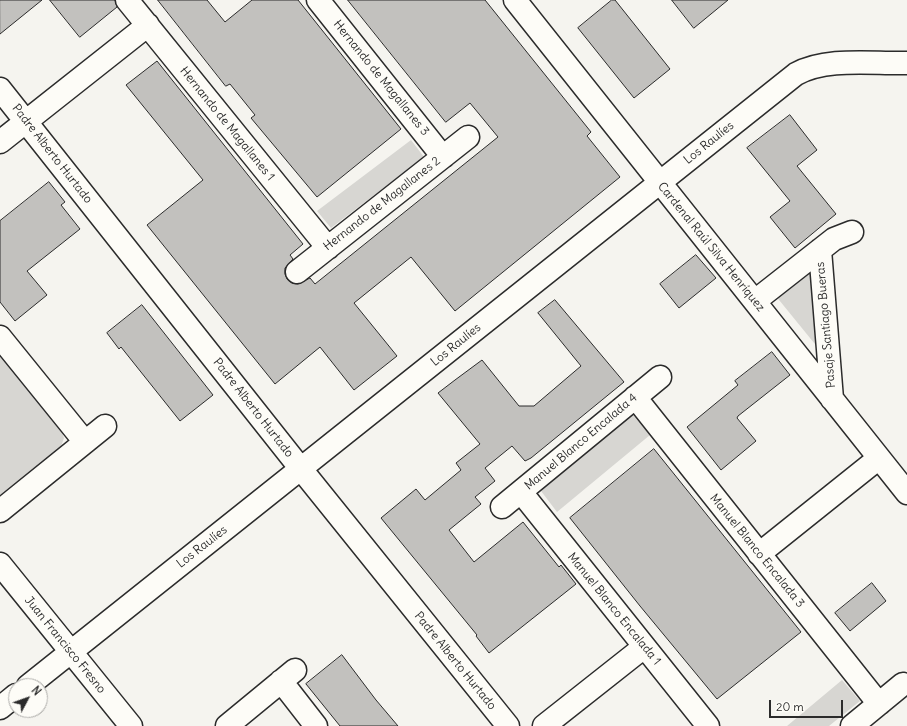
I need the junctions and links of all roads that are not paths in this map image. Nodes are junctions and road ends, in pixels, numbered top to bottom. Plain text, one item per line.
1 (127, 0) edge
2 (318, 0) edge
3 (516, 0) edge
4 (148, 25) junction
5 (907, 63) edge
6 (0, 89) edge
7 (26, 122) junction
8 (468, 137) dead end
9 (0, 142) edge
10 (443, 156) junction
11 (660, 182) junction
12 (852, 232) dead end
13 (328, 248) junction
14 (820, 250) junction
15 (297, 272) dead end
16 (755, 301) junction
17 (0, 337) edge
18 (660, 377) dead end
19 (635, 397) junction
20 (832, 399) junction
21 (105, 426) dead end
22 (85, 442) junction
23 (879, 458) junction
24 (301, 469) junction
25 (521, 492) junction
26 (907, 493) edge
27 (502, 507) dead end
28 (0, 511) edge
29 (759, 554) junction
30 (0, 564) edge
31 (644, 647) junction
32 (71, 652) junction
33 (38, 678) edge
34 (903, 684) dead end
35 (8, 702) edge
36 (879, 704) junction
37 (0, 708) edge
38 (131, 726) edge
39 (227, 726) edge
40 (316, 726) edge
41 (508, 726) edge
42 (544, 726) edge
43 (708, 726) edge
44 (852, 726) edge

1 - 4 street, Hernando de Magallanes 1
2 - 10 street, Hernando de Magallanes 3
3 - 11 street, Cardenal Raúl Silva Henríquez
4 - 7 street
4 - 13 street, Hernando de Magallanes 1
5 - 11 street, Los Raulíes
6 - 7 street, Padre Alberto Hurtado
7 - 9 street
7 - 24 street, Padre Alberto Hurtado
8 - 10 street, Hernando de Magallanes 2
10 - 13 street, Hernando de Magallanes 2
11 - 16 street, Cardenal Raúl Silva Henríquez
11 - 24 street, Los Raulíes
12 - 14 street, Pasaje Santiago Bueras
13 - 15 street, Hernando de Magallanes 2
14 - 16 street, Pasaje Santiago Bueras
14 - 20 street, Pasaje Santiago Bueras
16 - 20 street, Cardenal Raúl Silva Henríquez
17 - 22 street
18 - 19 street, Manuel Blanco Encalada 4
19 - 25 street, Manuel Blanco Encalada 4
19 - 29 street, Manuel Blanco Encalada 3
20 - 23 street, Cardenal Raúl Silva Henríquez
21 - 22 street
22 - 28 street
23 - 26 street, Cardenal Raúl Silva Henríquez
23 - 29 street
24 - 32 street, Los Raulíes
24 - 41 street, Padre Alberto Hurtado
25 - 27 street, Manuel Blanco Encalada 4
25 - 31 street, Manuel Blanco Encalada 1
29 - 36 street, Manuel Blanco Encalada 3
30 - 32 street, Juan Francisco Fresno
31 - 42 street
31 - 43 street, Manuel Blanco Encalada 1
32 - 33 street, Los Raulíes
32 - 38 street, Juan Francisco Fresno
34 - 36 street
35 - 37 street
36 - 44 street
39 - 40 street

